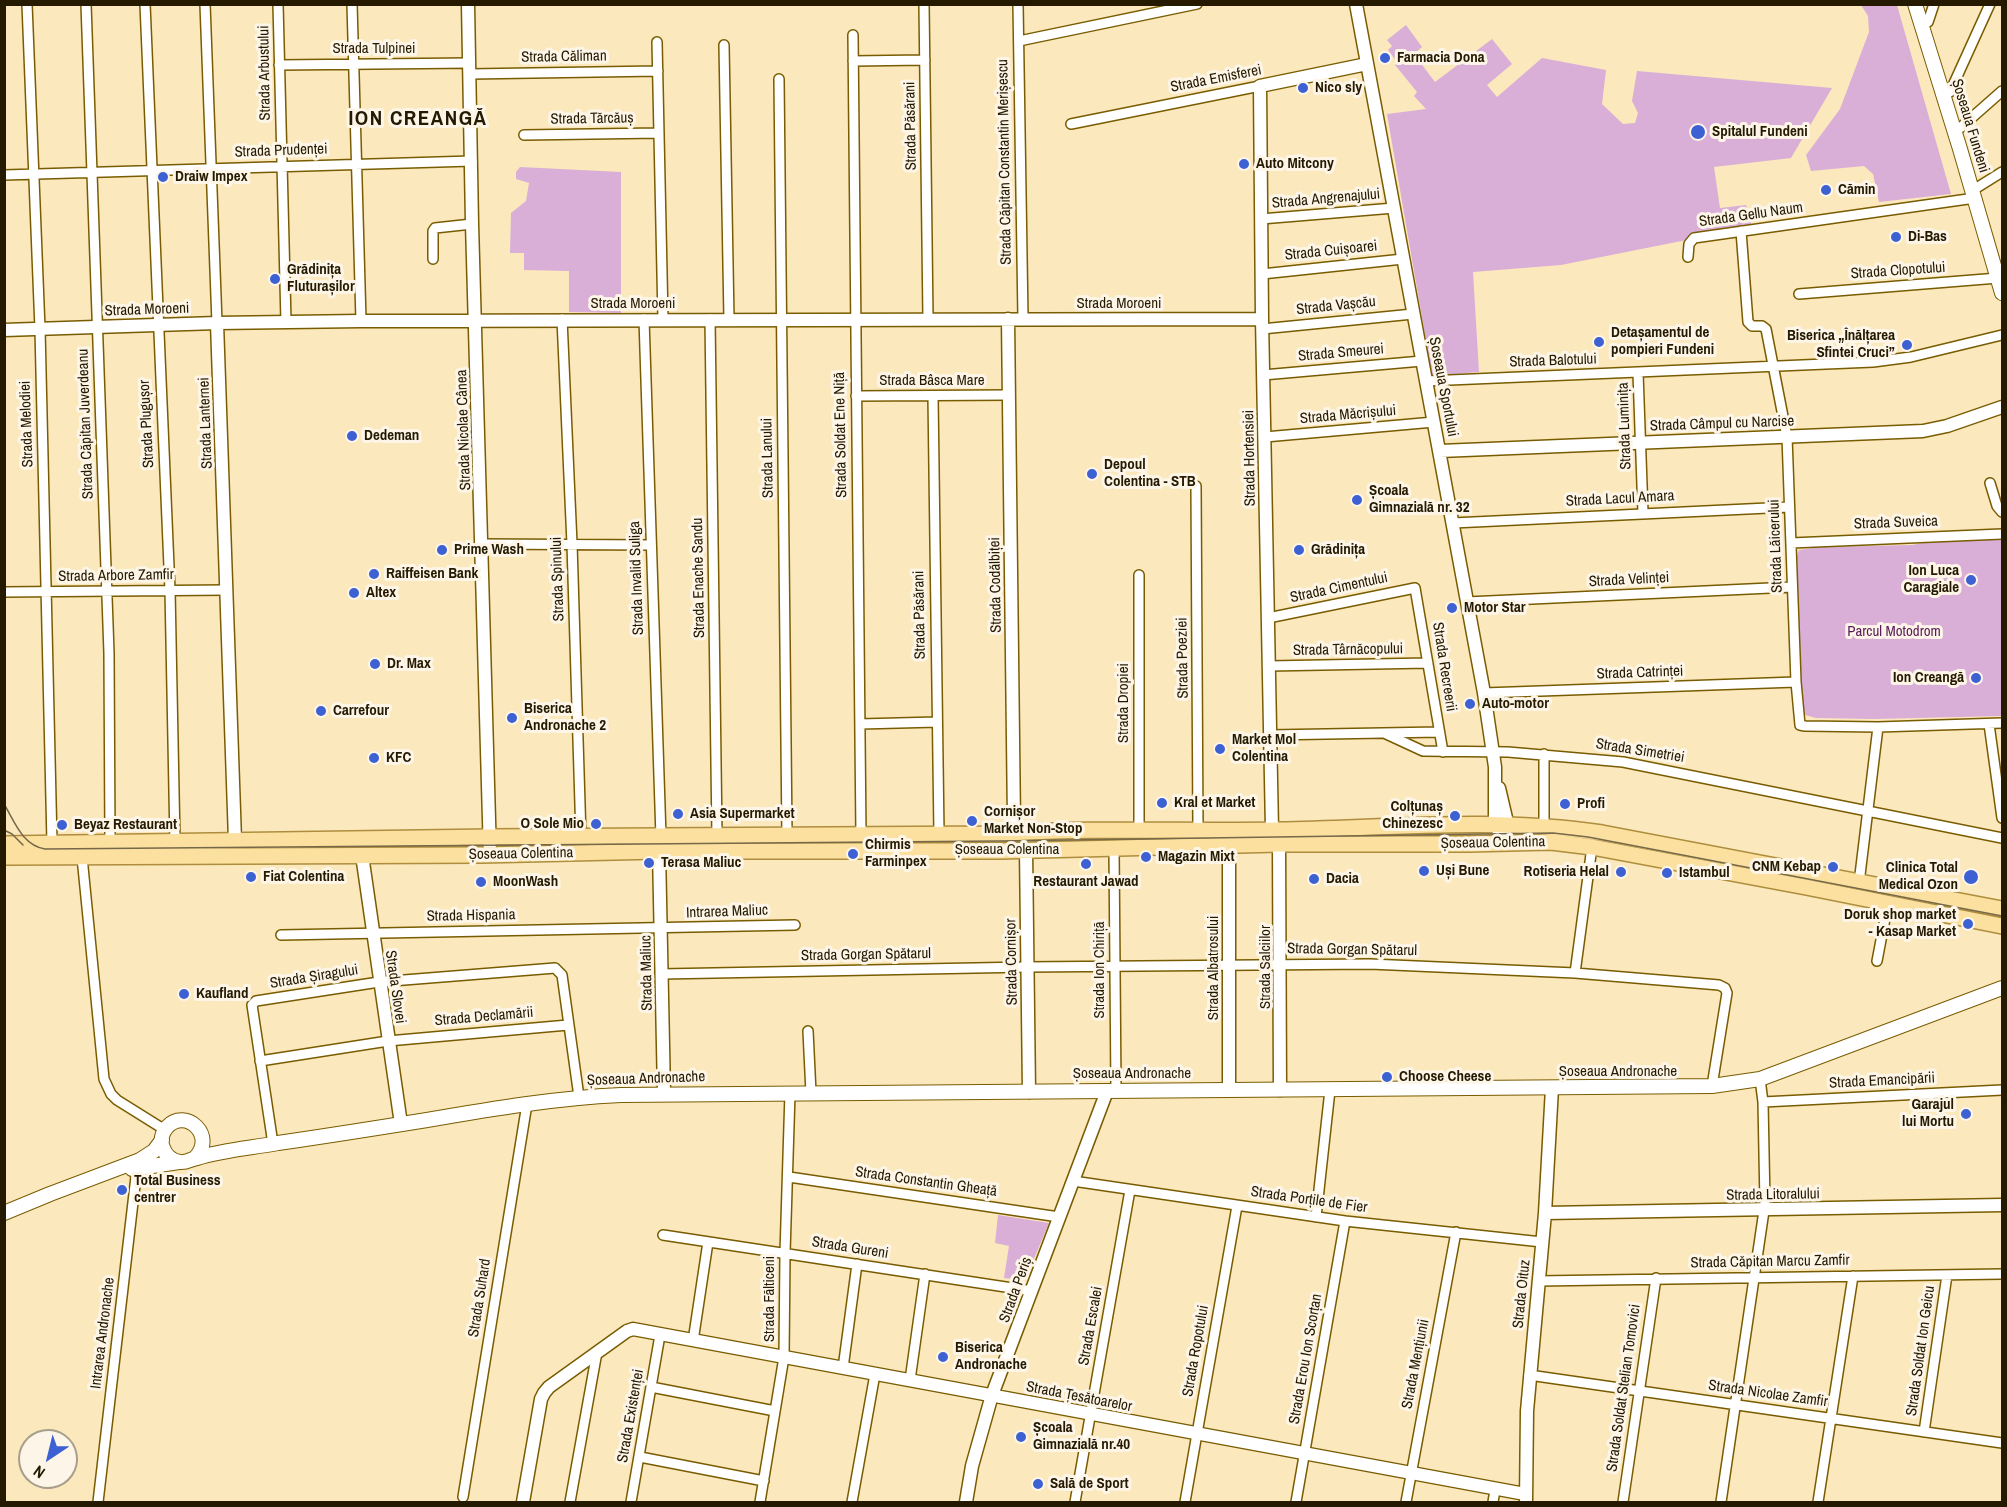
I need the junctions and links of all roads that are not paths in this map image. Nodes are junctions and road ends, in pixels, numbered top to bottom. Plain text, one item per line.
1 (27, 4) edge
2 (86, 4) edge
3 (146, 4) edge
4 (206, 4) edge
5 (278, 4) edge
6 (352, 4) edge
7 (468, 4) edge
8 (924, 4) edge
9 (1018, 4) edge
10 (1197, 4) edge
11 (1356, 4) edge
12 (1915, 4) edge
13 (1922, 4) edge
14 (1934, 4) edge
15 (1990, 4) edge
16 (1928, 22) junction
17 (853, 35) dead end
18 (1019, 41) junction
19 (657, 42) dead end
20 (724, 45) dead end
21 (926, 60) junction
22 (853, 61) junction
23 (354, 64) junction
24 (1367, 64) junction
25 (279, 65) junction
26 (470, 69) junction
27 (658, 70) junction
28 (778, 79) dead end
29 (1260, 86) junction
30 (2002, 91) edge
31 (1950, 92) junction
32 (1071, 124) dead end
33 (1960, 128) junction
34 (659, 133) junction
35 (524, 135) dead end
36 (472, 161) junction
37 (357, 164) junction
38 (282, 166) junction
39 (211, 168) junction
40 (153, 170) junction
41 (92, 172) junction
42 (2002, 172) edge
43 (33, 174) junction
44 (4, 175) edge
45 (1977, 193) junction
46 (1394, 208) junction
47 (1261, 219) junction
48 (472, 224) junction
49 (1742, 231) junction
50 (1688, 257) dead end
51 (433, 259) dead end
52 (1403, 259) junction
53 (2000, 273) edge
54 (1262, 274) junction
55 (2002, 293) edge
56 (1799, 294) dead end
57 (1413, 314) junction
58 (644, 319) junction
59 (663, 319) junction
60 (710, 319) junction
61 (729, 319) junction
62 (782, 319) junction
63 (855, 319) junction
64 (928, 319) junction
65 (1008, 319) junction
66 (1023, 319) junction
67 (562, 320) junction
68 (361, 321) junction
69 (475, 321) junction
70 (286, 322) junction
71 (217, 323) junction
72 (1262, 324) junction
73 (158, 325) junction
74 (98, 327) junction
75 (40, 329) junction
76 (4, 330) edge
77 (2002, 335) edge
78 (1422, 361) junction
79 (1774, 366) junction
80 (1638, 373) junction
81 (1263, 375) junction
82 (1426, 381) junction
83 (1009, 395) junction
84 (856, 396) junction
85 (933, 396) junction
86 (2002, 407) edge
87 (1434, 422) junction
88 (1265, 437) junction
89 (1787, 437) junction
90 (1641, 442) junction
91 (1440, 451) junction
92 (1990, 483) dead end
93 (1196, 486) dead end
94 (1789, 507) junction
95 (2002, 512) edge
96 (1643, 513) junction
97 (1453, 523) junction
98 (2002, 534) edge
99 (1791, 543) junction
100 (482, 544) junction
101 (572, 544) junction
102 (651, 545) junction
103 (1139, 575) dead end
104 (1792, 587) junction
105 (1415, 588) joint
106 (170, 590) junction
107 (227, 590) junction
108 (107, 591) junction
109 (4, 592) edge
110 (47, 592) junction
111 (1467, 602) junction
112 (1268, 618) junction
113 (1428, 663) junction
114 (1269, 666) junction
115 (1796, 682) junction
116 (1484, 693) junction
117 (937, 722) junction
118 (2002, 723) edge
119 (860, 724) junction
120 (1989, 724) junction
121 (1878, 727) junction
122 (1439, 732) junction
123 (1384, 733) junction
124 (1270, 735) junction
125 (1443, 752) junction
126 (1492, 752) junction
127 (1544, 754) junction
128 (1866, 810) junction
129 (2002, 818) edge
130 (1501, 825) junction
131 (1544, 827) junction
132 (1018, 829) junction
133 (1139, 831) junction
134 (1198, 831) junction
135 (939, 834) junction
136 (861, 835) junction
137 (717, 836) junction
138 (787, 836) junction
139 (490, 837) junction
140 (581, 837) junction
141 (1276, 837) junction
142 (2002, 838) edge
143 (236, 840) junction
144 (175, 842) junction
145 (52, 843) junction
146 (110, 843) junction
147 (1502, 843) junction
148 (4, 844) edge
149 (660, 844) junction
150 (1229, 846) junction
151 (1592, 847) junction
152 (1114, 849) junction
153 (1021, 850) junction
154 (362, 855) junction
155 (490, 855) junction
156 (4, 857) edge
157 (82, 857) junction
158 (1859, 883) junction
159 (1888, 903) junction
160 (2002, 909) edge
161 (795, 925) dead end
162 (2002, 926) edge
163 (661, 928) junction
164 (372, 933) junction
165 (281, 935) dead end
166 (1876, 961) dead end
167 (1229, 964) junction
168 (1281, 964) junction
169 (1115, 966) junction
170 (1027, 967) junction
171 (1575, 973) junction
172 (662, 974) junction
173 (380, 982) junction
174 (2002, 988) edge
175 (568, 1025) junction
176 (808, 1031) dead end
177 (388, 1041) junction
178 (260, 1061) junction
179 (1760, 1079) junction
180 (1712, 1086) junction
181 (1552, 1088) junction
182 (1229, 1090) junction
183 (1280, 1090) junction
184 (1330, 1090) junction
185 (2002, 1090) edge
186 (1112, 1091) junction
187 (1029, 1092) junction
188 (790, 1093) junction
189 (811, 1093) junction
190 (664, 1094) junction
191 (579, 1097) junction
192 (1763, 1102) junction
193 (527, 1104) junction
194 (401, 1124) junction
195 (163, 1135) junction
196 (202, 1135) junction
197 (273, 1144) junction
198 (248, 1148) junction
199 (195, 1158) junction
200 (180, 1162) junction
201 (137, 1168) junction
202 (101, 1175) junction
203 (789, 1177) junction
204 (1073, 1181) junction
205 (1130, 1190) junction
206 (2002, 1205) edge
207 (1237, 1206) junction
208 (1765, 1210) junction
209 (4, 1213) edge
210 (1545, 1213) junction
211 (1059, 1217) junction
212 (1317, 1217) junction
213 (1345, 1221) junction
214 (1456, 1232) junction
215 (663, 1235) dead end
216 (708, 1242) junction
217 (1542, 1242) junction
218 (785, 1253) junction
219 (857, 1264) junction
220 (925, 1274) junction
221 (2002, 1274) edge
222 (1947, 1275) junction
223 (1853, 1276) junction
224 (1755, 1277) junction
225 (1656, 1278) junction
226 (1538, 1281) junction
227 (1032, 1291) junction
228 (660, 1335) junction
229 (693, 1341) junction
230 (597, 1352) junction
231 (784, 1357) junction
232 (843, 1368) junction
233 (875, 1374) junction
234 (1529, 1376) junction
235 (910, 1380) junction
236 (651, 1387) junction
237 (1639, 1391) junction
238 (992, 1395) junction
239 (1735, 1405) junction
240 (776, 1411) junction
241 (1090, 1415) junction
242 (1831, 1418) junction
243 (1924, 1432) junction
244 (1197, 1434) junction
245 (2002, 1443) edge
246 (1304, 1455) junction
247 (640, 1457) junction
248 (1412, 1474) junction
249 (764, 1481) junction
250 (1495, 1490) junction
251 (463, 1497) dead end
252 (1526, 1498) edge
253 (98, 1503) edge
254 (524, 1503) edge
255 (570, 1503) edge
256 (631, 1503) edge
257 (760, 1503) edge
258 (852, 1503) edge
259 (966, 1503) edge
260 (1075, 1503) edge
261 (1185, 1503) edge
262 (1296, 1503) edge
263 (1406, 1503) edge
264 (1493, 1503) edge
265 (1623, 1503) edge
266 (1722, 1503) edge
267 (1818, 1503) edge

1 - 43 street, Strada Melodiei
2 - 41 street, Strada Căpitan Juverdeanu
3 - 40 street, Strada Plugușor
4 - 39 street, Strada Lanternei
5 - 25 street, Strada Arbustului
6 - 23 street
7 - 26 street, Strada Nicolae Cânea
8 - 21 street, Strada Păsărani
9 - 18 street, Strada Căpitan Constantin Merișescu
10 - 18 street
11 - 24 street, Șoseaua Sportului
12 - 45 main road, Șoseaua Fundeni
13 - 16 main road, Șoseaua Fundeni
14 - 16 street
15 - 31 street
16 - 31 main road, Șoseaua Fundeni
17 - 22 street, Strada Soldat Ene Niță
18 - 66 street, Strada Căpitan Constantin Merișescu
19 - 27 street
20 - 61 street
21 - 22 street
21 - 64 street, Strada Păsărani
22 - 63 street, Strada Soldat Ene Niță
23 - 25 street, Strada Tulpinei
23 - 26 street, Strada Tulpinei
23 - 37 street
24 - 29 street, Strada Emisferei
24 - 46 street, Șoseaua Sportului
25 - 38 street, Strada Arbustului
26 - 27 street, Strada Căliman
26 - 36 street, Strada Nicolae Cânea
27 - 34 street
28 - 62 street, Strada Lanului
29 - 32 street, Strada Emisferei
29 - 47 street, Strada Hortensiei
30 - 33 street
31 - 33 main road, Șoseaua Fundeni
33 - 45 main road, Șoseaua Fundeni
34 - 35 street, Strada Tărcăuș
34 - 59 street
36 - 37 street, Strada Prudenței
36 - 48 street, Strada Nicolae Cânea
37 - 38 street, Strada Prudenței
37 - 68 street
38 - 39 street, Strada Prudenței
38 - 70 street, Strada Arbustului
39 - 40 street, Strada Prudenței
39 - 71 street, Strada Lanternei
40 - 41 street, Strada Prudenței
40 - 73 street, Strada Plugușor
41 - 43 street, Strada Prudenței
41 - 74 street, Strada Căpitan Juverdeanu
42 - 45 street
43 - 44 street, Strada Prudenței
43 - 75 street, Strada Melodiei
45 - 49 street, Strada Gellu Naum
45 - 53 main road, Șoseaua Fundeni
46 - 47 street, Strada Angrenajului
46 - 52 street, Șoseaua Sportului
47 - 54 street, Strada Hortensiei
48 - 51 street
48 - 69 street, Strada Nicolae Cânea
49 - 50 street, Strada Gellu Naum
49 - 79 street
52 - 54 street, Strada Cuișoarei
52 - 57 street, Șoseaua Sportului
53 - 55 main road, Șoseaua Fundeni
53 - 56 street, Strada Clopotului
54 - 72 street, Strada Hortensiei
57 - 72 street, Strada Vașcău
57 - 78 street, Șoseaua Sportului
58 - 59 street, Strada Moroeni
58 - 67 street, Strada Moroeni
58 - 102 street, Strada Invalid Suliga
59 - 60 street, Strada Moroeni
60 - 61 street, Strada Moroeni
60 - 137 street, Strada Enache Sandu
61 - 62 street, Strada Moroeni
62 - 63 street, Strada Moroeni
62 - 138 street, Strada Lanului
63 - 64 street, Strada Moroeni
63 - 84 street, Strada Soldat Ene Niță
64 - 65 street, Strada Moroeni
65 - 66 street, Strada Moroeni
65 - 83 street, Strada Codălbiței
66 - 72 street, Strada Moroeni
67 - 69 street, Strada Moroeni
67 - 101 street, Strada Spinului
68 - 69 street, Strada Moroeni
68 - 70 street, Strada Moroeni
69 - 100 street, Strada Nicolae Cânea
70 - 71 street, Strada Moroeni
71 - 73 street, Strada Moroeni
71 - 107 street, Strada Lanternei
72 - 81 street, Strada Hortensiei
73 - 74 street, Strada Moroeni
73 - 106 street, Strada Plugușor
74 - 75 street, Strada Moroeni
74 - 108 street, Strada Căpitan Juverdeanu
75 - 76 street, Strada Moroeni
75 - 110 street, Strada Melodiei
77 - 79 street, Strada Balotului
78 - 81 street, Strada Smeurei
78 - 82 street, Șoseaua Sportului
79 - 80 street, Strada Balotului
79 - 89 street, Strada Lăicerului
80 - 82 street, Strada Balotului
80 - 90 street, Strada Luminița
81 - 88 street, Strada Hortensiei
82 - 87 street, Șoseaua Sportului
83 - 85 street, Strada Bâsca Mare
83 - 132 street, Strada Codălbiței
84 - 85 street, Strada Bâsca Mare
84 - 119 street, Strada Soldat Ene Niță
85 - 117 street, Strada Păsărani
86 - 89 street, Strada Câmpul cu Narcise
87 - 88 street, Strada Măcrișului
87 - 91 street, Șoseaua Sportului
88 - 112 street, Strada Hortensiei
89 - 90 street, Strada Câmpul cu Narcise
89 - 94 street, Strada Lăicerului
90 - 91 street, Strada Câmpul cu Narcise
90 - 96 street, Strada Luminița
91 - 97 street, Șoseaua Sportului
92 - 95 street
93 - 134 street, Strada Poeziei
94 - 96 street, Strada Lacul Amara
94 - 99 street, Strada Lăicerului
96 - 97 street, Strada Lacul Amara
97 - 111 street, Șoseaua Sportului
98 - 99 street, Strada Suveica
99 - 104 street, Strada Lăicerului
100 - 101 street
100 - 139 street, Strada Nicolae Cânea
101 - 102 street
101 - 140 street, Strada Spinului
102 - 149 street, Strada Invalid Suliga
103 - 133 street, Strada Dropiei
104 - 111 street, Strada Velinței
104 - 115 street, Strada Lăicerului
105 - 112 street, Strada Cimentului
105 - 113 street, Strada Recreerii
106 - 107 street, Strada Arbore Zamfir
106 - 108 street, Strada Arbore Zamfir
106 - 144 street, Strada Plugușor
107 - 143 street, Strada Lanternei
108 - 110 street, Strada Arbore Zamfir
108 - 146 street, Strada Căpitan Juverdeanu
109 - 110 street, Strada Arbore Zamfir
110 - 145 street, Strada Melodiei
111 - 116 street, Șoseaua Sportului
112 - 114 street, Strada Hortensiei
113 - 114 street, Strada Târnăcopului
113 - 122 street, Strada Recreerii
114 - 124 street, Strada Hortensiei
115 - 116 street, Strada Catrinței
115 - 121 street, Strada Lăicerului
116 - 126 street, Șoseaua Sportului
117 - 119 street
117 - 135 street, Strada Păsărani
118 - 120 street
119 - 136 street, Strada Soldat Ene Niță
120 - 121 street
120 - 129 street
121 - 128 street
122 - 123 street
122 - 125 street, Strada Recreerii
123 - 124 street, Strada Simetriei
123 - 125 street, Strada Simetriei
124 - 141 street, Strada Hortensiei
125 - 126 street, Strada Simetriei
126 - 127 street, Strada Simetriei
126 - 130 street, Șoseaua Sportului
127 - 128 street, Strada Simetriei
127 - 131 street
128 - 142 street, Strada Simetriei
128 - 158 street
130 - 131 main road, Șoseaua Colentina
130 - 141 main road, Șoseaua Colentina
130 - 147 street, Șoseaua Sportului
131 - 158 main road, Șoseaua Colentina
132 - 133 main road, Șoseaua Colentina
132 - 135 main road, Șoseaua Colentina
132 - 153 street, Strada Cornișor
133 - 134 main road, Șoseaua Colentina
134 - 141 main road, Șoseaua Colentina
135 - 136 main road, Șoseaua Colentina
136 - 138 main road, Șoseaua Colentina
137 - 138 main road, Șoseaua Colentina
137 - 149 main road, Șoseaua Colentina
139 - 140 main road, Șoseaua Colentina
139 - 143 main road, Șoseaua Colentina
139 - 155 street, Strada Nicolae Cânea
140 - 149 main road, Șoseaua Colentina
141 - 147 main road, Șoseaua Colentina
141 - 150 main road, Șoseaua Colentina
141 - 168 street, Strada Salciilor
143 - 144 main road, Șoseaua Colentina
144 - 146 main road, Șoseaua Colentina
145 - 146 main road, Șoseaua Colentina
145 - 148 main road, Șoseaua Colentina
147 - 151 main road, Șoseaua Colentina
149 - 153 main road, Șoseaua Colentina
149 - 155 main road, Șoseaua Colentina
149 - 163 street, Strada Maliuc
150 - 152 main road, Șoseaua Colentina
150 - 167 street, Strada Albatrosului
151 - 159 main road, Șoseaua Colentina
151 - 171 street
152 - 153 main road, Șoseaua Colentina
152 - 169 street, Strada Ion Chiriță
153 - 170 street, Strada Cornișor
154 - 155 main road, Șoseaua Colentina
154 - 157 main road, Șoseaua Colentina
154 - 164 street, Strada Slovei
156 - 157 main road, Șoseaua Colentina
157 - 195 street
158 - 160 main road, Șoseaua Colentina
159 - 162 main road, Șoseaua Colentina
159 - 166 street
161 - 163 street, Intrarea Maliuc
163 - 164 street, Strada Hispania
163 - 172 street, Strada Maliuc
164 - 165 street, Strada Hispania
164 - 173 street, Strada Slovei
167 - 168 street, Strada Gorgan Spătarul
167 - 169 street, Strada Gorgan Spătarul
167 - 182 street, Strada Albatrosului
168 - 171 street, Strada Gorgan Spătarul
168 - 183 street, Strada Salciilor
169 - 170 street, Strada Gorgan Spătarul
169 - 186 street, Strada Ion Chiriță
170 - 172 street, Strada Gorgan Spătarul
170 - 187 street, Strada Cornișor
171 - 180 street, Strada Gorgan Spătarul
172 - 190 street, Strada Maliuc
173 - 175 street, Strada Șiragului
173 - 177 street, Strada Slovei
173 - 178 street, Strada Șiragului
174 - 179 main road, Șoseaua Andronache
175 - 177 street, Strada Declamării
175 - 191 street
176 - 189 street
177 - 178 street, Strada Declamării
177 - 194 street, Strada Slovei
178 - 197 street, Strada Șiragului
179 - 180 main road, Șoseaua Andronache
179 - 192 street
180 - 181 main road, Șoseaua Andronache
181 - 184 main road, Șoseaua Andronache
181 - 210 street, Strada Oituz
182 - 183 main road, Șoseaua Andronache
182 - 186 main road, Șoseaua Andronache
183 - 184 main road, Șoseaua Andronache
184 - 212 street
185 - 192 street, Strada Emancipării
186 - 187 main road, Șoseaua Andronache
186 - 204 street, Strada Periș
187 - 189 main road, Șoseaua Andronache
188 - 189 main road, Șoseaua Andronache
188 - 190 main road, Șoseaua Andronache
188 - 203 street, Strada Fălticeni
190 - 191 main road, Șoseaua Andronache
191 - 193 main road, Șoseaua Andronache
192 - 208 street
193 - 194 main road, Șoseaua Andronache
193 - 251 street, Strada Suhard
194 - 197 main road, Șoseaua Andronache
195 - 196 main road
195 - 200 main road
195 - 202 main road
196 - 198 main road, Șoseaua Andronache
196 - 199 main road
197 - 198 main road, Șoseaua Andronache
198 - 199 main road, Șoseaua Andronache
199 - 200 main road
200 - 201 main road
201 - 202 main road
201 - 253 street, Intrarea Andronache
202 - 209 main road
203 - 211 street, Strada Constantin Gheață
203 - 218 street, Strada Fălticeni
204 - 205 street, Strada Porțile de Fier
204 - 211 street, Strada Periș
205 - 207 street, Strada Porțile de Fier
205 - 241 street, Strada Escalei
206 - 208 street, Strada Litoralului
207 - 212 street, Strada Porțile de Fier
207 - 244 street, Strada Ropotului
208 - 210 street, Strada Litoralului
208 - 224 street
210 - 217 street, Strada Oituz
211 - 227 street, Strada Periș
212 - 213 street, Strada Porțile de Fier
213 - 214 street, Strada Porțile de Fier
213 - 246 street, Strada Erou Ion Scorțan
214 - 217 street, Strada Porțile de Fier
214 - 248 street, Strada Mențiunii
215 - 216 street, Strada Gureni
216 - 218 street, Strada Gureni
216 - 229 street
217 - 226 street, Strada Oituz
218 - 219 street, Strada Gureni
218 - 231 street, Strada Fălticeni
219 - 220 street, Strada Gureni
219 - 232 street
220 - 227 street, Strada Gureni
220 - 235 street
221 - 222 street, Strada Căpitan Marcu Zamfir
222 - 223 street, Strada Căpitan Marcu Zamfir
222 - 243 street, Strada Soldat Ion Geicu
223 - 224 street, Strada Căpitan Marcu Zamfir
223 - 242 street
224 - 225 street, Strada Căpitan Marcu Zamfir
224 - 239 street
225 - 226 street, Strada Căpitan Marcu Zamfir
225 - 237 street, Strada Soldat Stelian Tomovici
226 - 234 street, Strada Oituz
227 - 238 street, Strada Periș
228 - 229 street, Strada Țesătoarelor
228 - 230 street, Strada Țesătoarelor
228 - 236 street, Strada Existenței
229 - 231 street, Strada Țesătoarelor
230 - 254 street
230 - 255 street
231 - 232 street, Strada Țesătoarelor
231 - 240 street, Strada Fălticeni
232 - 233 street, Strada Țesătoarelor
233 - 235 street, Strada Țesătoarelor
233 - 258 street
234 - 237 street, Strada Nicolae Zamfir
234 - 252 street, Strada Oituz
235 - 238 street, Strada Țesătoarelor
236 - 240 street
236 - 247 street, Strada Existenței
237 - 239 street, Strada Nicolae Zamfir
237 - 265 street, Strada Soldat Stelian Tomovici
238 - 241 street, Strada Țesătoarelor
238 - 259 street, Strada Periș
239 - 242 street, Strada Nicolae Zamfir
239 - 266 street
240 - 249 street, Strada Fălticeni
241 - 244 street, Strada Țesătoarelor
241 - 260 street, Strada Escalei
242 - 243 street, Strada Nicolae Zamfir
242 - 267 street
243 - 245 street, Strada Nicolae Zamfir
244 - 246 street, Strada Țesătoarelor
244 - 261 street, Strada Ropotului
246 - 248 street, Strada Țesătoarelor
246 - 262 street, Strada Erou Ion Scorțan
247 - 249 street
247 - 256 street, Strada Existenței
248 - 250 street, Strada Țesătoarelor
248 - 263 street, Strada Mențiunii
249 - 257 street, Strada Fălticeni
250 - 252 street, Strada Țesătoarelor
250 - 264 street

